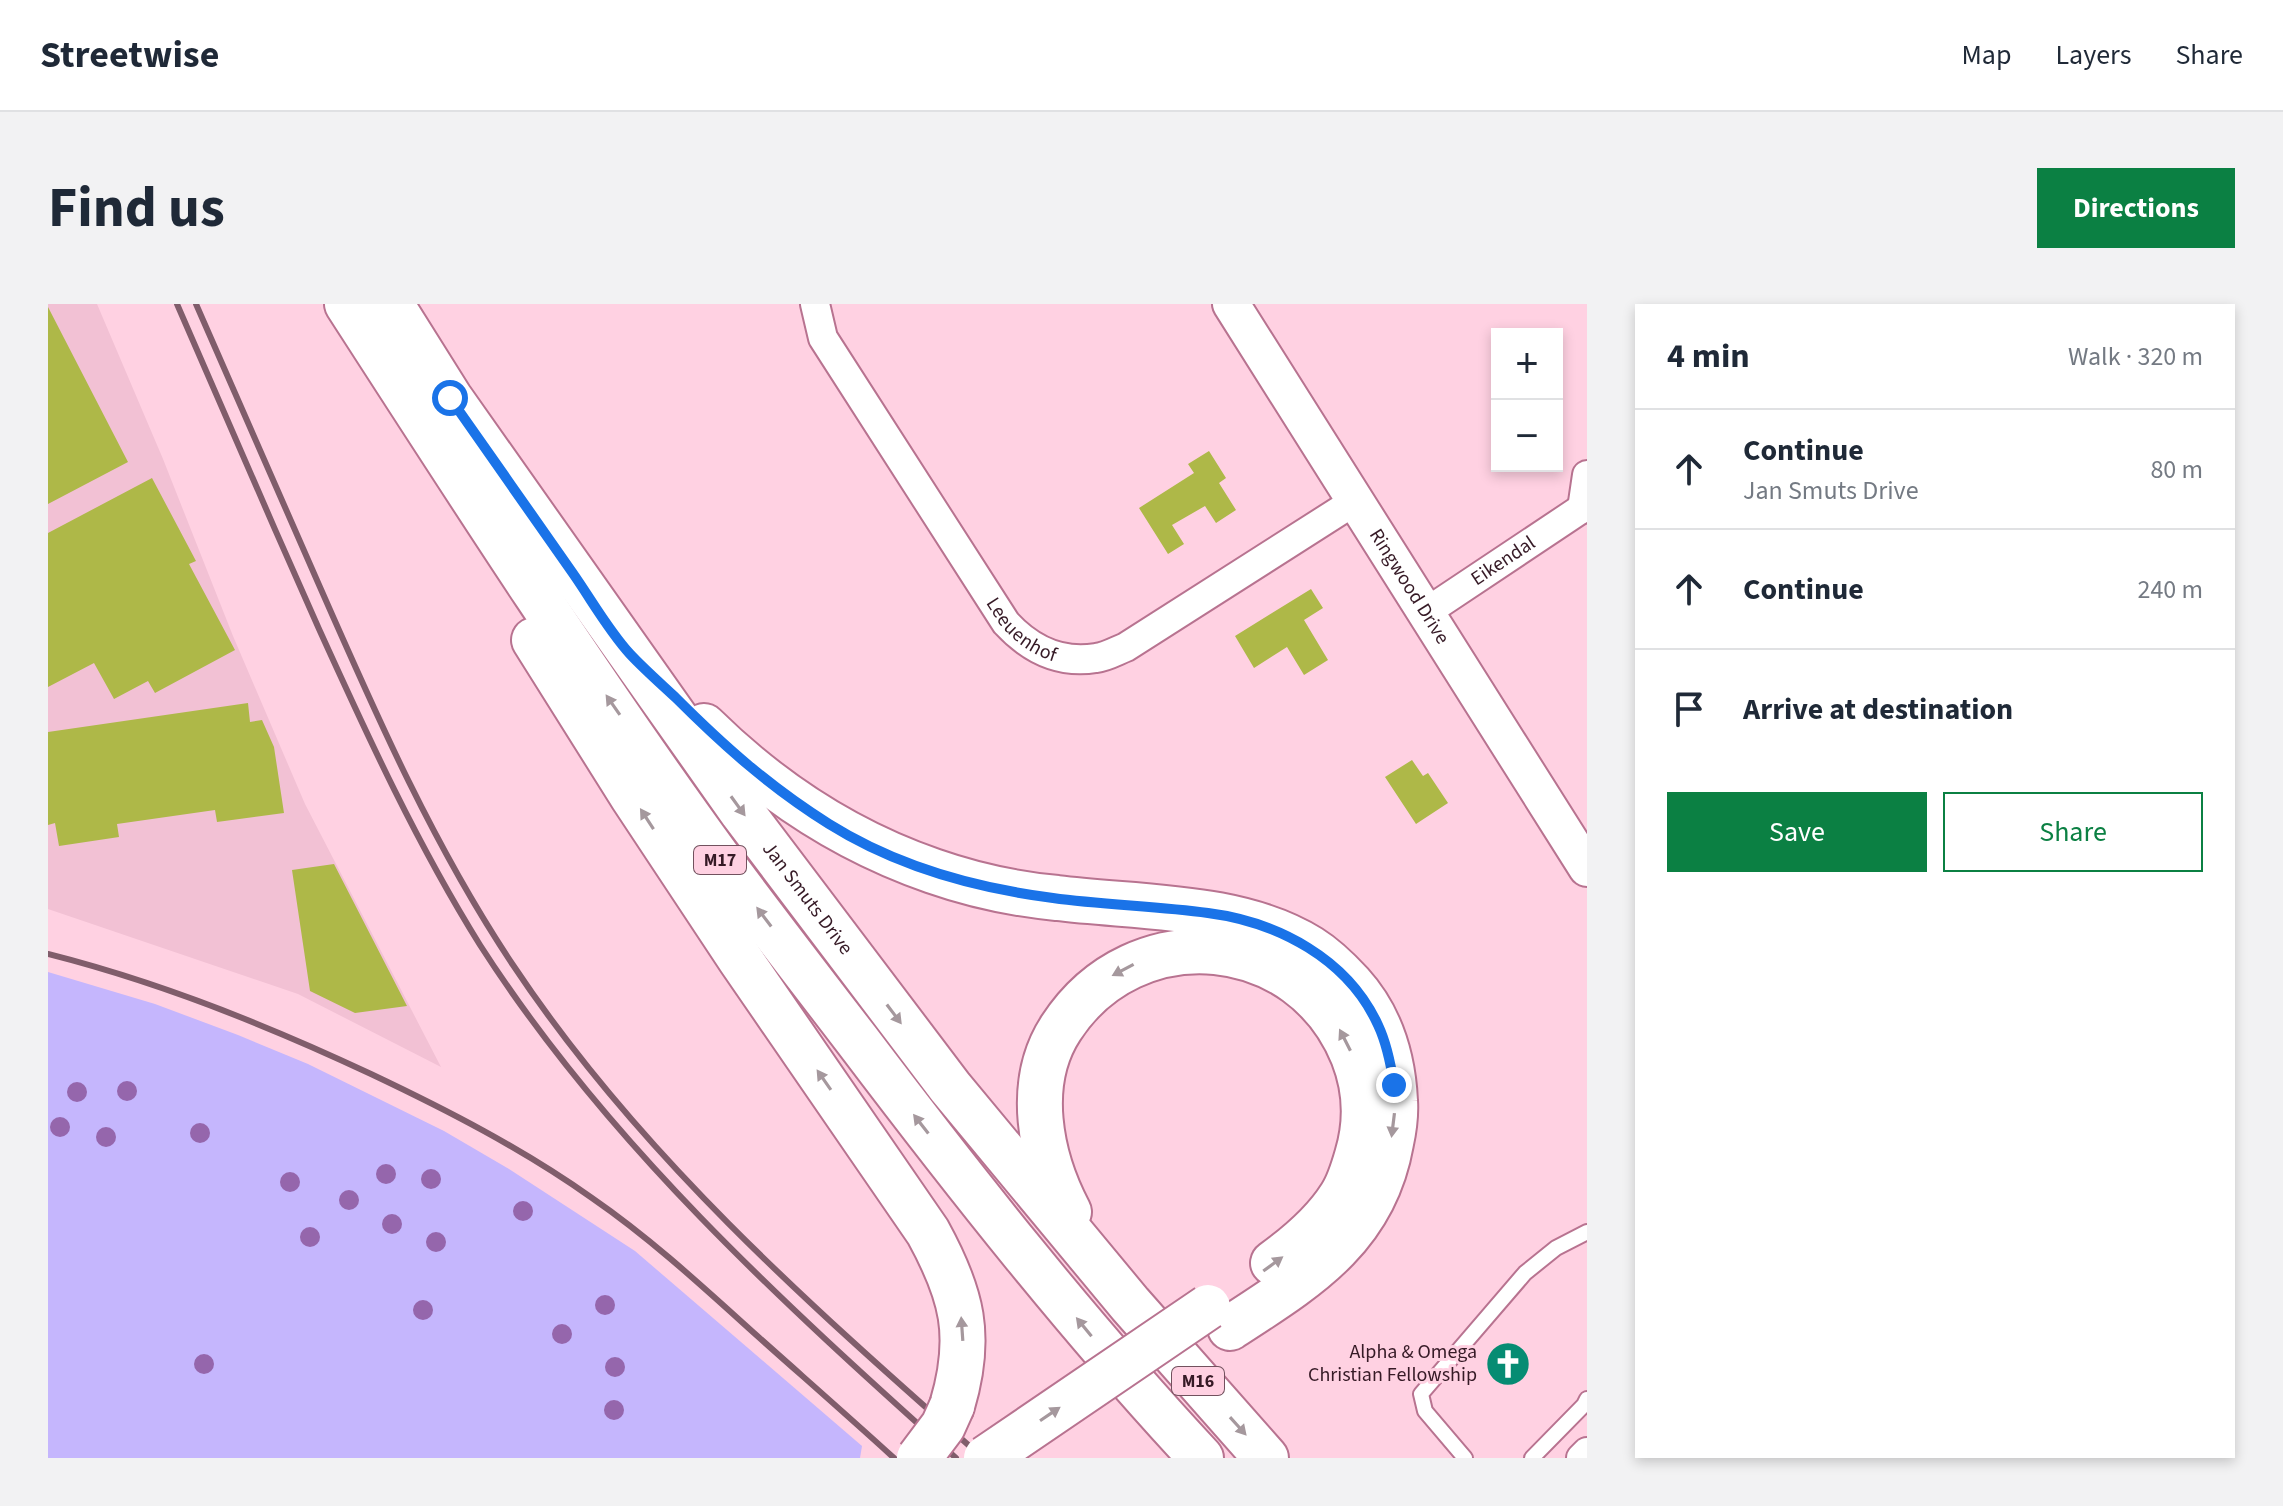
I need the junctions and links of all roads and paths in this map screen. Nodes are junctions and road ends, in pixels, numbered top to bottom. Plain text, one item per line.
1 (347, 304) edge
2 (391, 304) edge
3 (815, 304) edge
4 (1231, 304) edge
5 (425, 425) junction
6 (1587, 475) edge
7 (1355, 501) junction
8 (1585, 507) edge
9 (1425, 613) junction
10 (628, 652) junction
11 (1587, 868) edge
12 (1587, 1234) edge
13 (1130, 1304) junction
14 (1219, 1318) junction
15 (1587, 1399) edge
16 (1587, 1452) edge
17 (919, 1458) edge
18 (986, 1458) edge
19 (1037, 1458) edge
20 (1201, 1458) edge
21 (1266, 1458) edge
22 (1465, 1458) edge
23 (1532, 1458) edge
24 (1581, 1458) edge

1 - 5 main road, M17
2 - 10 main road, Jan Smuts Drive / M17
3 - 7 street, Leeuenhof
4 - 7 street, Ringwood Drive
17 -> 5 main road, bridge
20 -> 5 main road, M17
6 - 8 street, Eikendal
7 - 9 street, Ringwood Drive
8 - 9 street, Eikendal
9 - 11 street, Ringwood Drive
10 -> 13 main road, Jan Smuts Drive / M17
10 -> 14 main road
12 - 22 lane
14 -> 13 main road
13 -> 21 main road, Jan Smuts Drive / M16
18 -> 14 main road, bridge
14 - 19 main road
15 - 23 lane
16 - 24 street

